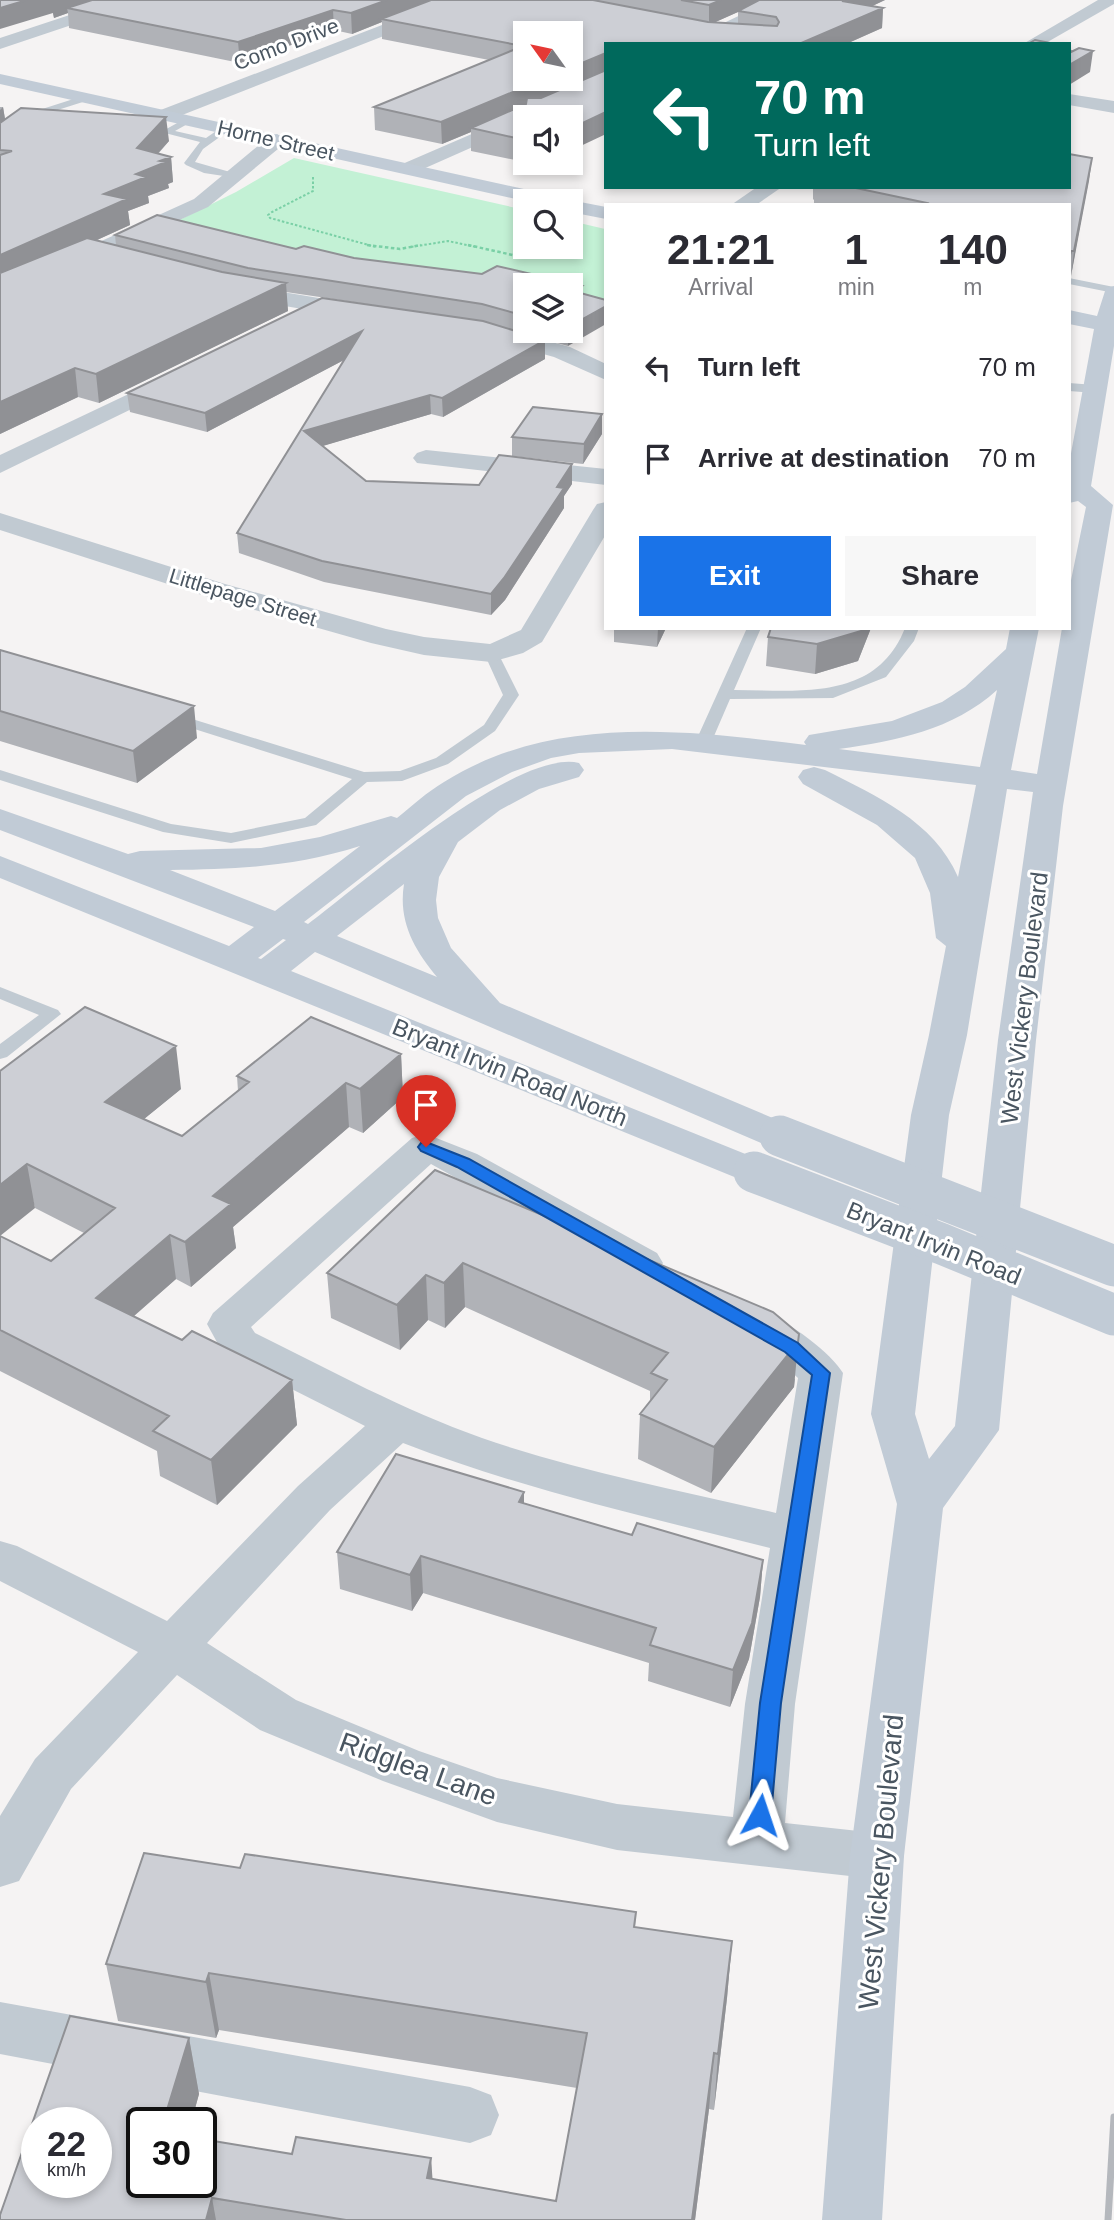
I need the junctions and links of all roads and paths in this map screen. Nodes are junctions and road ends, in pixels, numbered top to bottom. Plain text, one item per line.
1 (131, 0) edge
2 (462, 0) edge
3 (786, 0) edge
4 (1110, 0) edge
5 (712, 33) junction
6 (687, 36) edge
7 (746, 40) edge
8 (1035, 42) edge
9 (0, 44) edge
10 (0, 79) edge
11 (604, 82) edge
12 (86, 98) junction
13 (1071, 99) edge
14 (1114, 107) edge
15 (165, 115) junction
16 (188, 120) junction
17 (225, 129) junction
18 (277, 140) junction
19 (207, 141) junction
20 (0, 145) edge
21 (407, 169) junction
22 (311, 171) dead end
23 (233, 176) junction
24 (769, 189) edge
25 (513, 193) edge
26 (744, 203) edge
27 (583, 208) edge
28 (604, 213) edge
29 (90, 255) junction
30 (513, 255) edge
31 (116, 262) edge
32 (1071, 281) edge
33 (209, 285) edge
34 (1114, 292) edge
35 (0, 295) edge
36 (321, 306) junction
37 (383, 314) edge
38 (1071, 317) edge
39 (284, 325) edge
40 (1106, 325) junction
41 (467, 328) edge
42 (197, 368) edge
43 (604, 372) edge
44 (1071, 387) edge
45 (1095, 389) junction
46 (426, 458) dead end
47 (0, 465) edge
48 (604, 477) edge
49 (1074, 480) edge
50 (604, 513) edge
51 (0, 521) edge
52 (753, 630) edge
53 (911, 630) edge
54 (1021, 641) edge
55 (491, 653) junction
56 (725, 694) junction
57 (154, 712) edge
58 (703, 743) junction
59 (748, 747) junction
60 (0, 775) edge
61 (363, 776) junction
62 (814, 777) junction
63 (991, 788) junction
64 (1048, 795) junction
65 (416, 818) junction
66 (0, 819) edge
67 (449, 834) junction
68 (121, 862) junction
69 (0, 866) edge
70 (278, 924) junction
71 (311, 938) junction
72 (250, 966) junction
73 (0, 992) edge
74 (491, 1013) junction
75 (948, 1035) junction
76 (0, 1053) edge
77 (779, 1136) joint
78 (754, 1172) joint
79 (1114, 1266) edge
80 (670, 1279) edge
81 (719, 1307) edge
82 (1114, 1315) edge
83 (397, 1423) junction
84 (920, 1504) junction
85 (796, 1536) junction
86 (0, 1559) edge
87 (173, 1647) junction
88 (757, 1843) junction
89 (877, 1856) junction
90 (0, 1864) edge
91 (0, 2028) edge
92 (470, 2115) dead end
93 (852, 2220) edge

1 - 9 street
2 - 15 street, Como Drive
3 - 5 street
4 - 8 street
5 - 6 street
5 - 7 street
10 - 12 main road, Horne Street
11 - 21 street
12 - 15 main road, Horne Street
12 - 20 lane
13 - 14 street
15 - 16 main road, Horne Street
16 - 17 main road, Horne Street
16 - 19 lane
17 - 18 main road, Horne Street
17 - 19 lane
18 - 21 main road, Horne Street
18 - 23 street
19 - 23 lane
21 - 25 main road, Horne Street
22 - 30 path
23 - 29 street
24 - 26 street
27 - 28 main road
29 - 31 street
29 - 35 street
32 - 34 lane
33 - 36 street
34 - 40 main road, West Vickery Boulevard
36 - 37 street
36 - 39 street
38 - 40 main road
40 - 45 main road, West Vickery Boulevard
41 - 43 street
42 - 47 street
44 - 45 lane
45 - 49 main road, West Vickery Boulevard
46 - 48 street
49 - 64 main road, West Vickery Boulevard
50 - 55 street
51 - 55 street, Littlepage Street
52 - 56 lane
53 - 56 lane
54 - 59 main road
54 - 63 main road, West Vickery Boulevard
55 - 61 lane
56 - 58 lane
57 - 61 lane
58 - 59 main road
58 - 65 main road
59 - 63 main road
60 - 61 lane
62 - 63 main road
62 - 67 main road
62 - 75 main road
63 - 64 main road
63 - 75 main road, West Vickery Boulevard
64 - 84 main road, West Vickery Boulevard
65 - 68 main road
65 - 70 main road
66 - 68 main road
67 - 71 main road
67 - 74 main road
68 - 70 main road
69 - 72 main road, Bryant Irvin Road North
70 - 71 main road
70 - 72 main road
71 - 72 main road
71 - 74 main road, Bryant Irvin Road North
72 - 78 main road, Bryant Irvin Road North
73 - 76 lane
74 - 77 main road, Bryant Irvin Road North
75 - 84 main road, West Vickery Boulevard
77 - 79 main road, Bryant Irvin Road, bridge
78 - 82 main road, Bryant Irvin Road, bridge
80 - 83 street
81 - 85 street
83 - 85 street
83 - 87 street
84 - 89 main road, West Vickery Boulevard
85 - 88 street
86 - 87 street, Ridglea Lane
87 - 88 street, Ridglea Lane
87 - 90 street
88 - 89 street, Ridglea Lane
89 - 93 main road, West Vickery Boulevard
91 - 92 street

